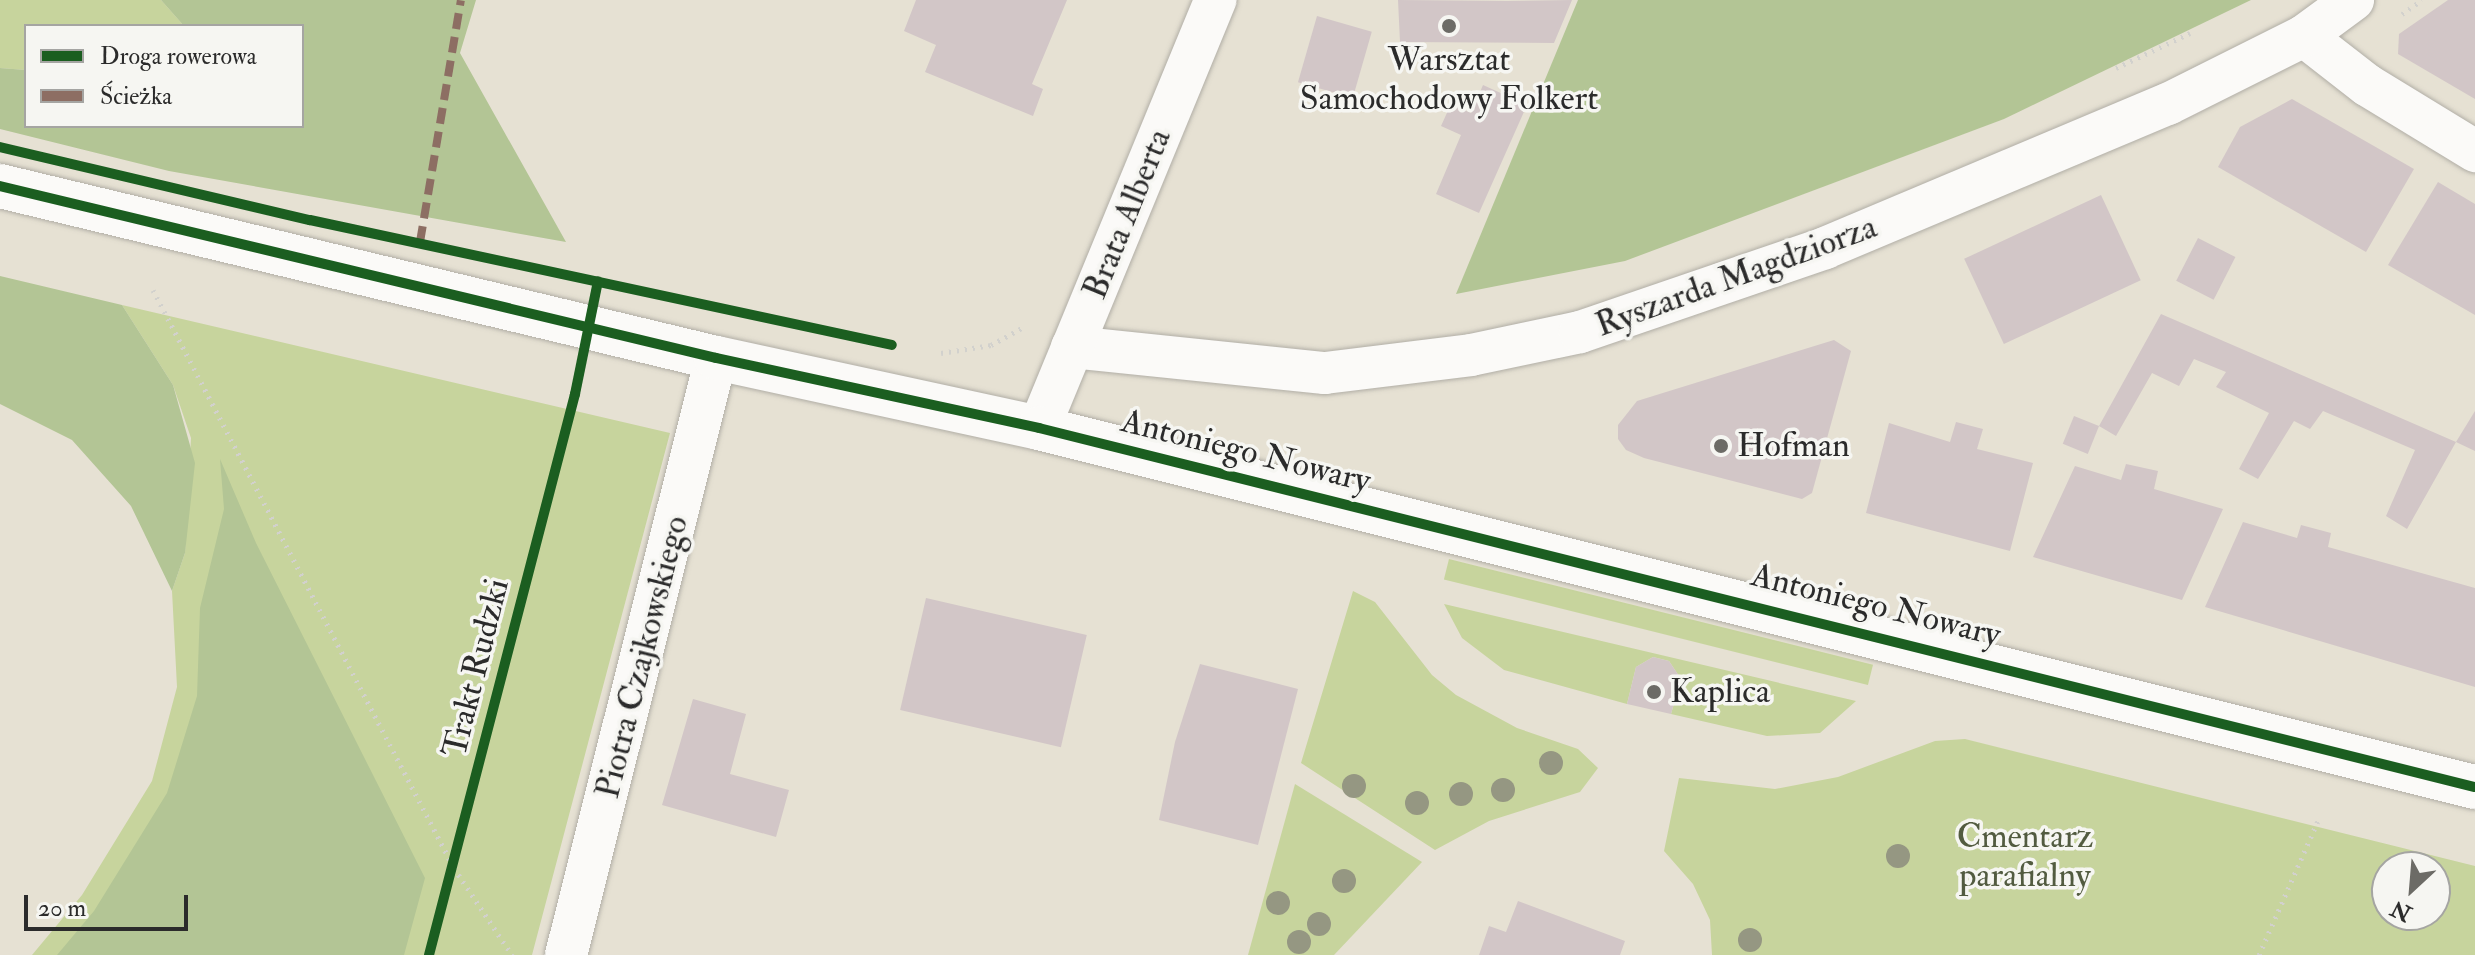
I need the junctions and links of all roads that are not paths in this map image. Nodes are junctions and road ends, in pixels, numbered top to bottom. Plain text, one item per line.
1 (1215, 0) edge
2 (2353, 0) edge
3 (2304, 36) junction
4 (2475, 151) edge
5 (0, 186) edge
6 (1072, 347) junction
7 (716, 358) junction
8 (1039, 428) junction
9 (2475, 787) edge
10 (566, 955) edge

1 - 6 street, Brata Alberta
2 - 3 street, Ryszarda Magdziorza
3 - 4 street
3 - 6 street, Ryszarda Magdziorza
5 - 7 street, Antoniego Nowary
6 - 8 street, Brata Alberta
7 - 8 street, Antoniego Nowary
7 - 10 street, Piotra Czajkowskiego
8 - 9 street, Antoniego Nowary

